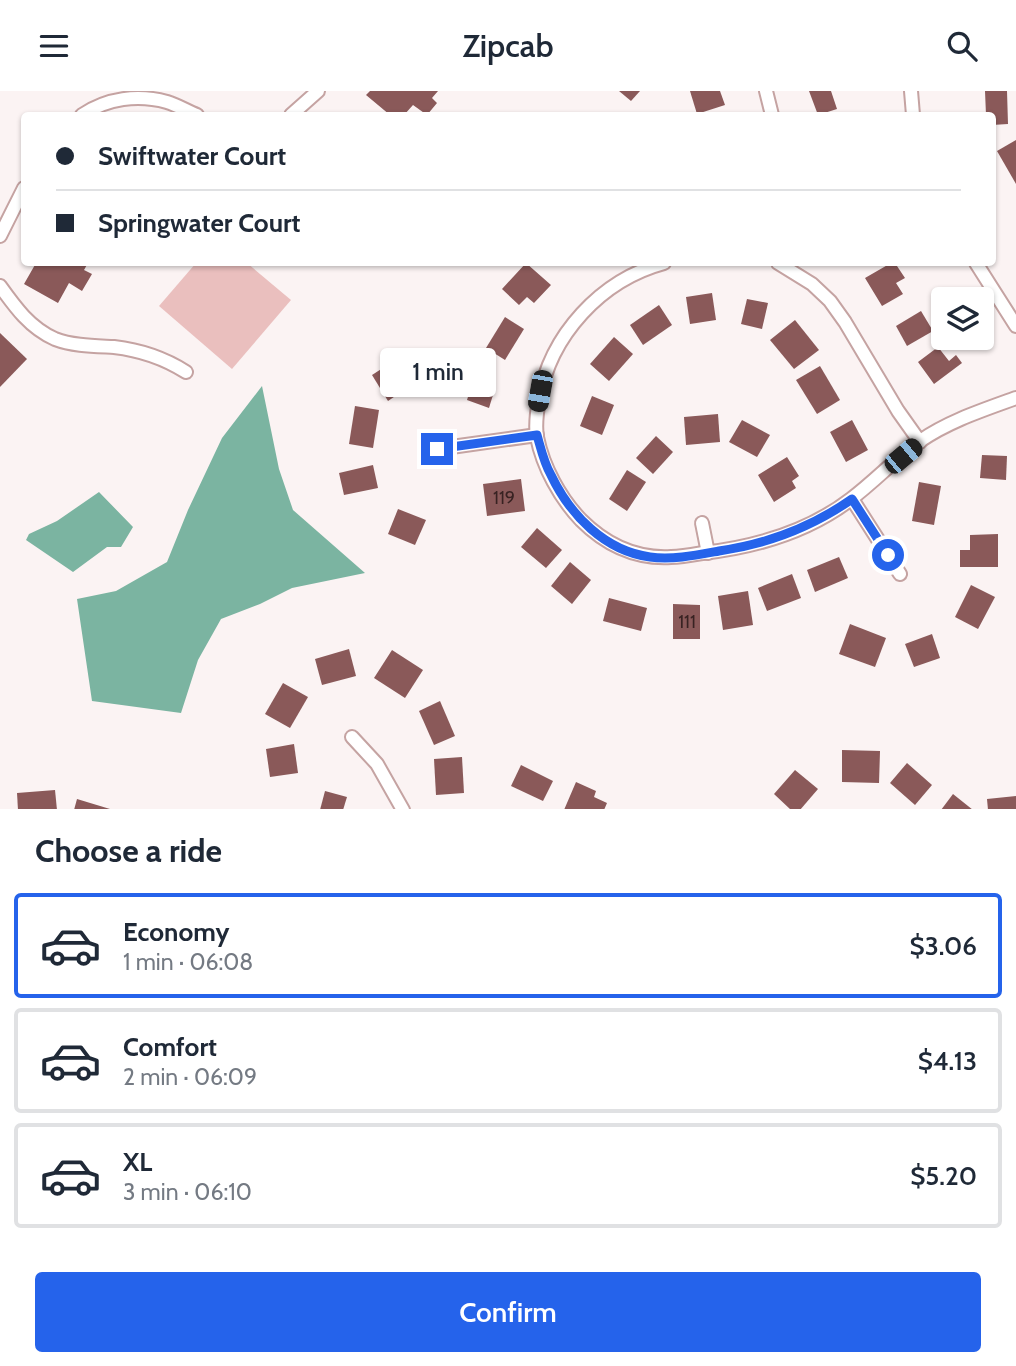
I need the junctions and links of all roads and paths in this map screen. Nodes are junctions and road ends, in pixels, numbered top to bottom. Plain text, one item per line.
1 (318, 91) edge
2 (765, 91) edge
3 (912, 91) edge
4 (87, 112) edge
5 (190, 112) edge
6 (294, 112) edge
7 (771, 112) edge
8 (913, 112) edge
9 (21, 194) edge
10 (0, 236) edge
11 (656, 266) edge
12 (783, 266) edge
13 (978, 266) edge
14 (2, 292) edge
15 (1016, 326) edge
16 (186, 372) dead end
17 (1016, 398) edge
18 (537, 435) junction
19 (920, 442) junction
20 (437, 449) dead end
21 (852, 499) junction
22 (702, 523) dead end
23 (708, 553) junction
24 (900, 574) dead end
25 (352, 737) dead end
26 (402, 809) edge

1 - 6 street
2 - 7 street
3 - 8 street
4 - 5 street
9 - 10 street
11 - 18 street
12 - 19 street
13 - 15 street
14 - 16 street
17 - 19 street
18 - 20 street
18 - 23 street
19 - 21 street
21 - 23 street
21 - 24 street
22 - 23 street
25 - 26 street

